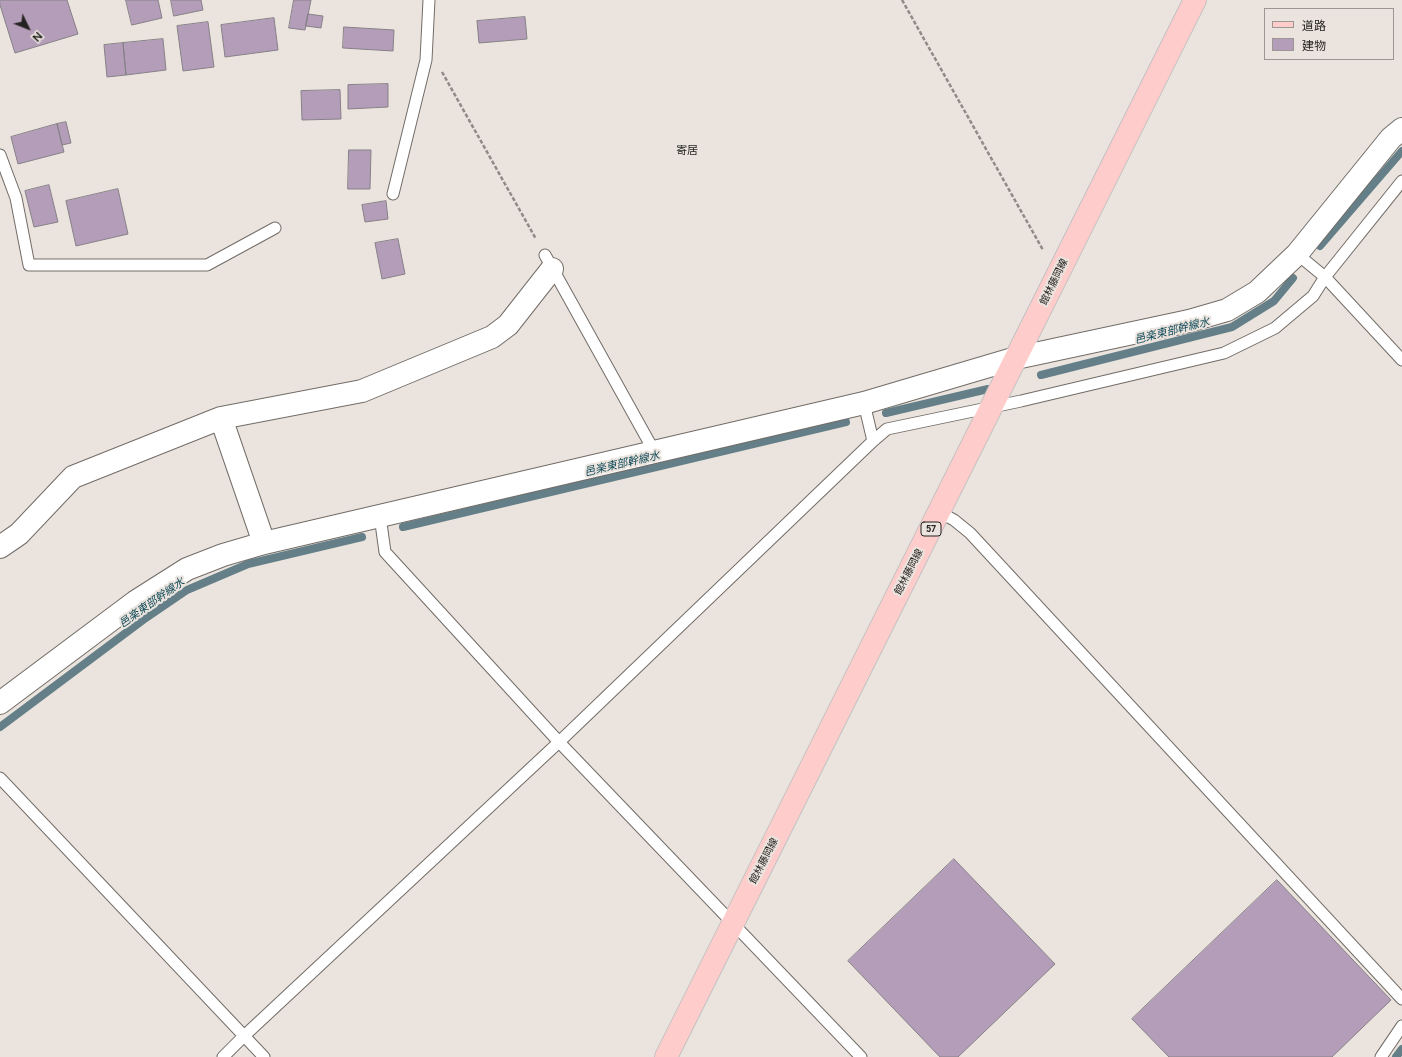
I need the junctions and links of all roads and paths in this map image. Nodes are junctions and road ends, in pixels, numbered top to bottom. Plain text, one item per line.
1 (429, 0) edge
2 (902, 0) edge
3 (1195, 0) edge
4 (426, 60) junction
5 (1402, 129) edge
6 (0, 155) edge
7 (1402, 181) edge
8 (394, 194) dead end
9 (275, 228) dead end
10 (1297, 254) junction
11 (549, 262) junction
12 (1057, 274) junction
13 (1325, 277) junction
14 (1016, 358) junction
15 (1402, 360) edge
16 (864, 403) junction
17 (990, 408) junction
18 (222, 418) junction
19 (873, 441) junction
20 (654, 451) junction
21 (939, 512) junction
22 (380, 516) junction
23 (264, 543) junction
24 (0, 547) edge
25 (0, 703) edge
26 (558, 742) junction
27 (0, 778) edge
28 (733, 923) junction
29 (1402, 999) edge
30 (1402, 1026) edge
31 (244, 1036) junction
32 (223, 1057) edge
33 (264, 1057) edge
34 (666, 1057) edge
35 (861, 1057) edge
36 (1381, 1057) edge

1 - 4 lane
2 - 12 path
3 - 12 main road, 館林藤岡線 / 57
4 - 8 lane
4 - 11 path
5 - 10 street
6 - 9 lane
7 - 13 lane
10 - 13 lane
10 - 14 street
11 - 18 street
11 - 20 lane
12 - 14 main road, 館林藤岡線 / 57
13 - 15 lane
13 - 17 lane
14 - 16 street
14 - 17 main road, 館林藤岡線 / 57
16 - 19 lane
16 - 20 street
17 - 19 lane
17 - 21 main road, 館林藤岡線 / 57
18 - 23 street
18 - 24 street
19 - 26 lane
20 - 22 street
21 - 28 main road, 館林藤岡線 / 57
21 - 29 lane
22 - 23 street
22 - 26 lane
23 - 25 street
26 - 28 lane
26 - 31 lane
27 - 31 lane
28 - 34 main road, 館林藤岡線 / 57
28 - 35 lane
30 - 36 lane
31 - 32 lane
31 - 33 lane

